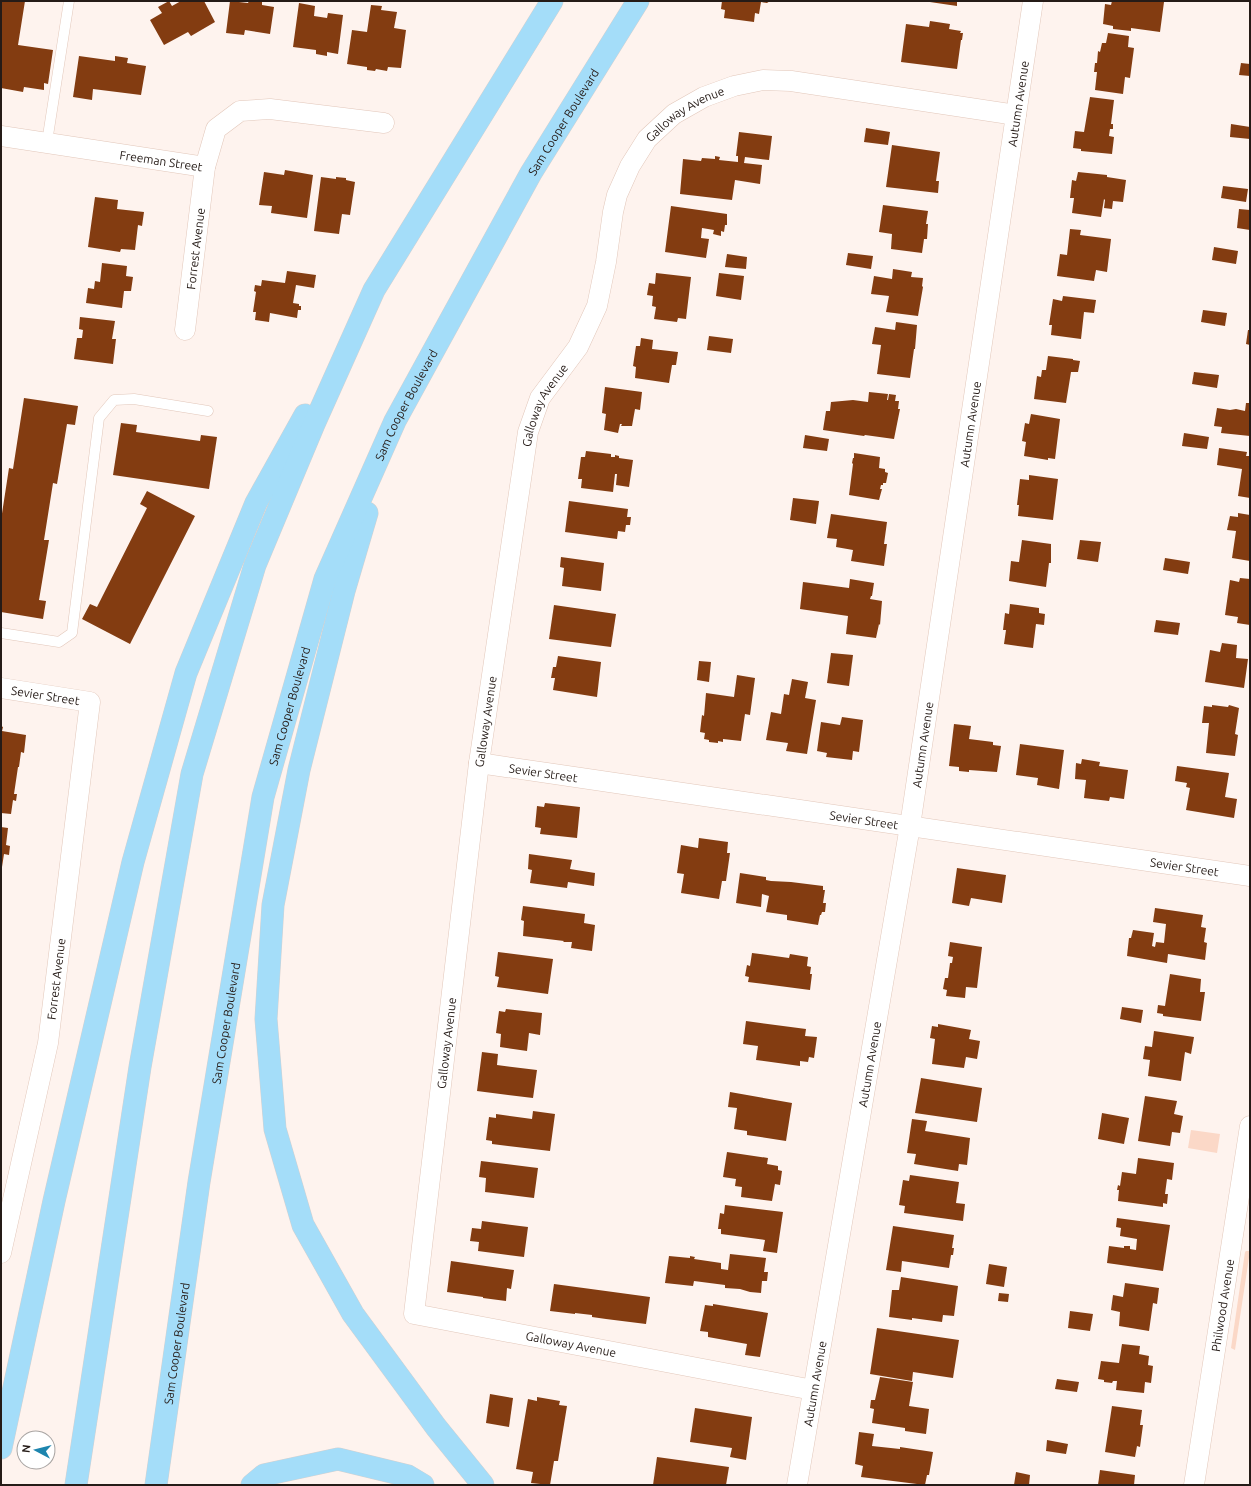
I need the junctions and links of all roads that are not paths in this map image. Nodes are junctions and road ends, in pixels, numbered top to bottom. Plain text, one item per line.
1 (69, 1) edge
2 (552, 1) edge
3 (638, 1) edge
4 (1033, 1) edge
5 (1016, 115) junction
6 (384, 123) dead end
7 (1, 136) edge
8 (47, 142) junction
9 (205, 167) junction
10 (374, 290) junction
11 (185, 330) dead end
12 (208, 411) dead end
13 (395, 421) junction
14 (1, 633) edge
15 (1, 688) edge
16 (90, 702) joint
17 (479, 764) junction
18 (910, 826) junction
19 (1250, 876) edge
20 (1250, 1126) edge
21 (1, 1253) edge
22 (813, 1390) junction
23 (1, 1448) edge
24 (76, 1485) edge
25 (156, 1485) edge
26 (252, 1485) edge
27 (423, 1485) edge
28 (483, 1485) edge
29 (797, 1485) edge
30 (1194, 1485) edge

1 - 8 lane
2 - 10 highway
3 - 13 highway, Sam Cooper Boulevard
4 - 5 street, Autumn Avenue
5 - 17 street, Galloway Avenue
5 - 18 street, Autumn Avenue
6 - 9 street, Freeman Street
7 - 8 street, Freeman Street
8 - 9 street, Freeman Street
9 - 11 street, Forrest Avenue
10 - 23 highway
10 - 24 highway
12 - 14 lane
13 - 25 highway, Sam Cooper Boulevard
13 - 28 highway
15 - 16 street, Sevier Street
16 - 21 street, Forrest Avenue
17 - 18 street, Sevier Street
17 - 22 street, Galloway Avenue
18 - 19 street, Sevier Street
18 - 22 street, Autumn Avenue
20 - 30 street, Philwood Avenue
22 - 29 street, Autumn Avenue
26 - 27 highway

